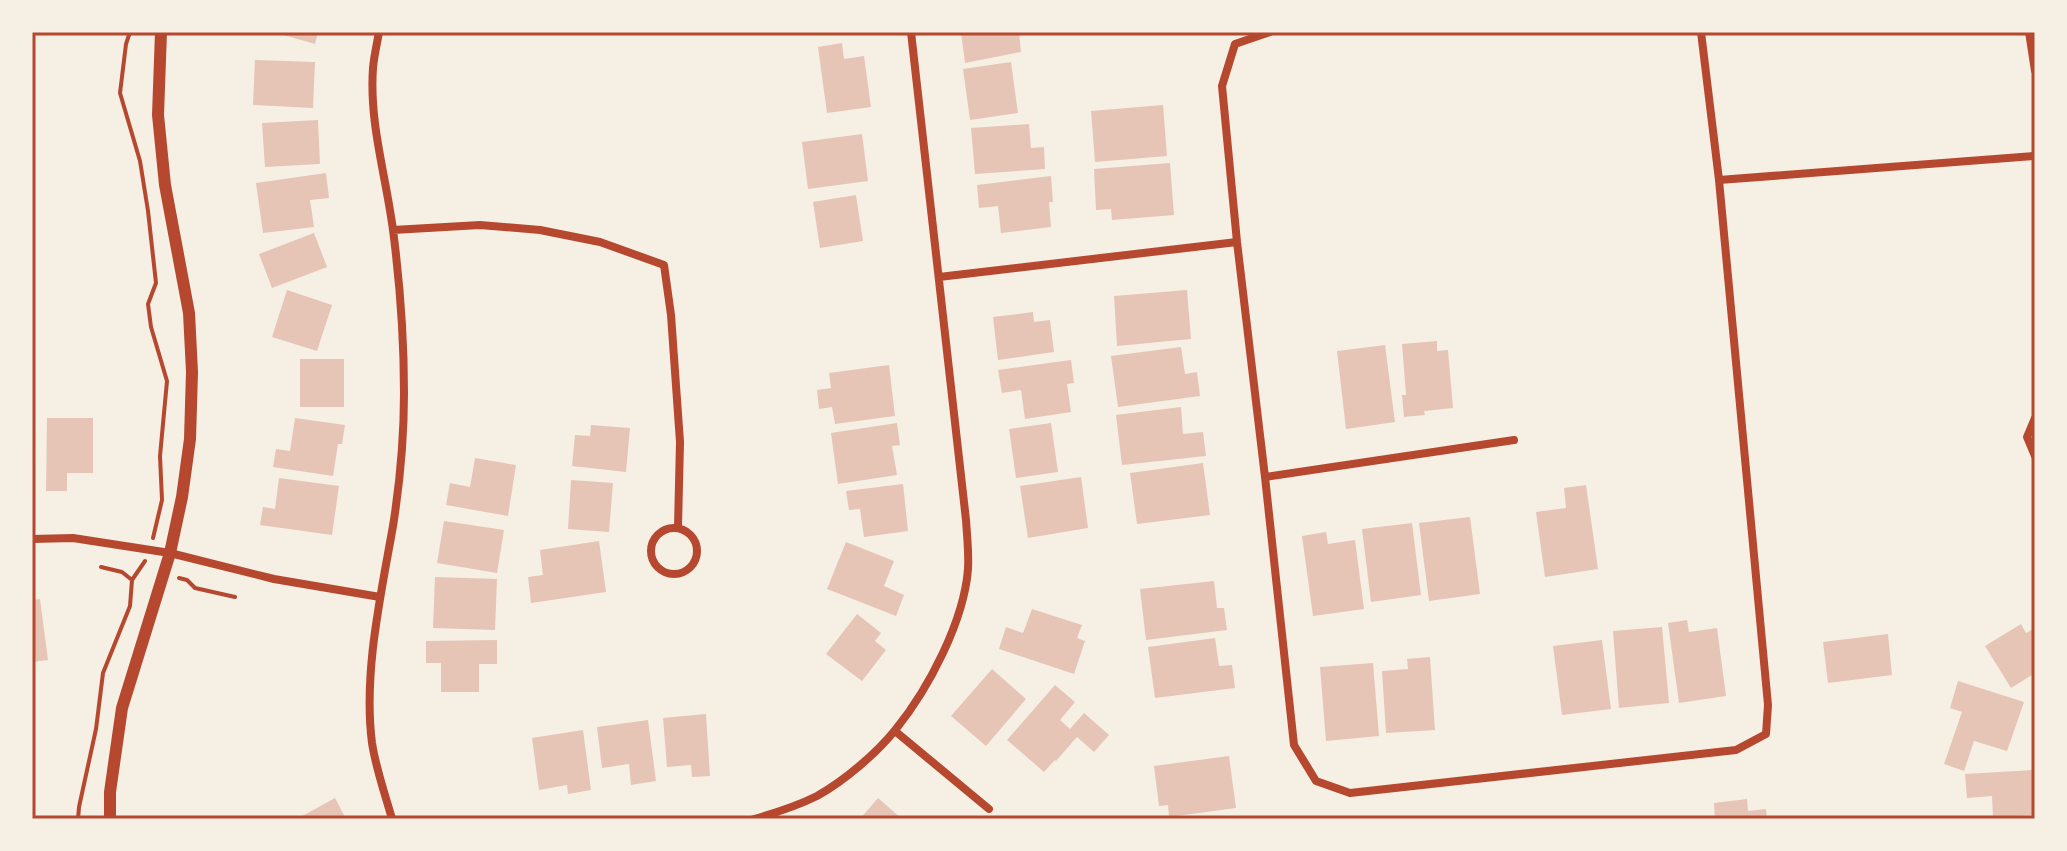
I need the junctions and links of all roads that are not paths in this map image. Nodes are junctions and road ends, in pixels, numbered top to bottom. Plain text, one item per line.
1 (161, 32) edge
2 (379, 32) edge
3 (911, 32) edge
4 (1270, 32) edge
5 (1701, 32) edge
6 (2029, 32) edge
7 (2035, 71) edge
8 (2035, 156) edge
9 (1719, 180) junction
10 (393, 230) junction
11 (1237, 242) junction
12 (939, 277) junction
13 (2035, 418) edge
14 (1514, 440) dead end
15 (2035, 456) edge
16 (1265, 477) junction
17 (678, 527) junction
18 (32, 539) edge
19 (170, 553) junction
20 (380, 597) junction
21 (895, 731) junction
22 (989, 809) dead end
23 (110, 819) edge
24 (392, 819) edge
25 (754, 819) edge

1 - 19 street
2 - 10 street
3 - 12 street
4 - 11 street
5 - 9 street
6 - 7 street
8 - 9 street
9 - 16 street
10 - 17 street
10 - 20 street
11 - 12 street
11 - 16 street
12 - 21 street
13 - 15 street
14 - 16 street
17 - 17 street
18 - 19 street
19 - 20 street
19 - 23 street
20 - 24 street
21 - 22 street
21 - 25 street

